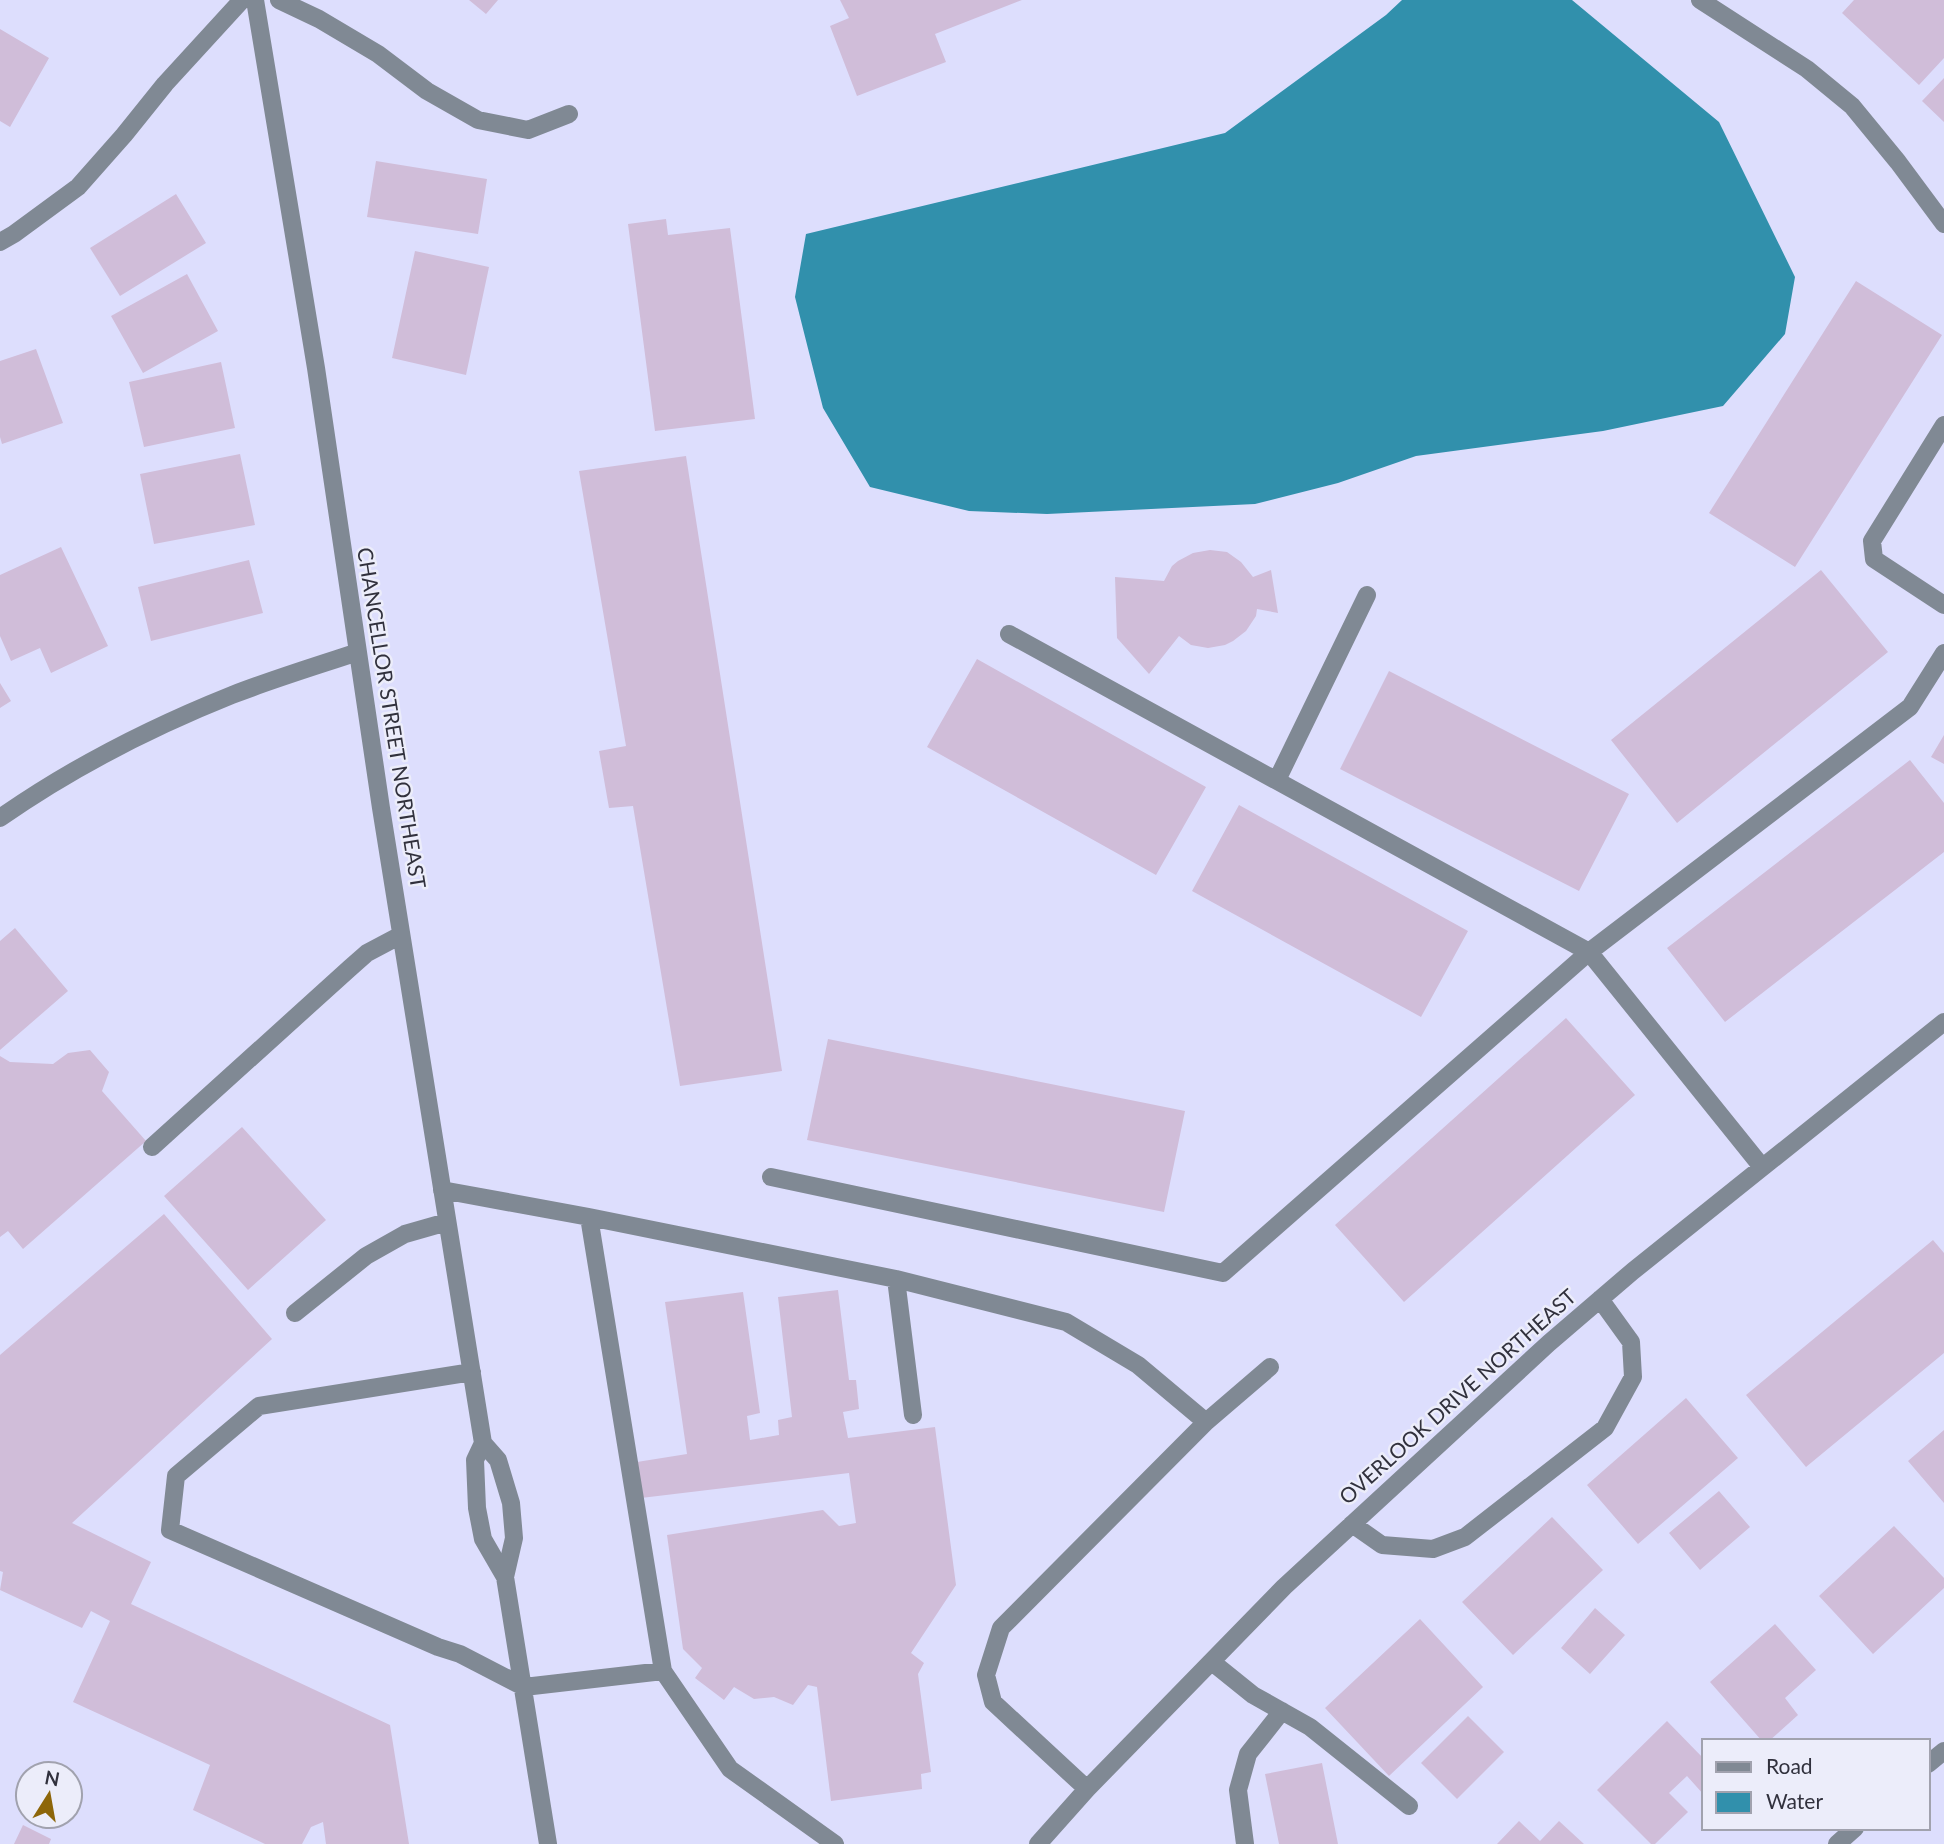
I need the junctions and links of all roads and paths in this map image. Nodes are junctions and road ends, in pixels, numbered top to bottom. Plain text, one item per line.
1 (242, 0) edge
2 (255, 0) edge
3 (279, 0) edge
4 (1700, 0) edge
5 (569, 114) dead end
6 (1944, 224) edge
7 (0, 242) edge
8 (1944, 425) edge
9 (1367, 595) dead end
10 (1944, 605) edge
11 (1009, 634) dead end
12 (358, 652) junction
13 (1944, 653) edge
14 (1277, 780) junction
15 (0, 818) edge
16 (401, 935) junction
17 (1590, 952) junction
18 (1944, 1022) edge
19 (152, 1147) dead end
20 (1762, 1167) junction
21 (771, 1177) dead end
22 (442, 1191) junction
23 (589, 1217) junction
24 (447, 1222) junction
25 (896, 1279) junction
26 (1600, 1299) junction
27 (295, 1312) dead end
28 (1270, 1367) dead end
29 (472, 1371) junction
30 (913, 1415) dead end
31 (1206, 1422) junction
32 (483, 1443) junction
33 (1352, 1524) junction
34 (505, 1577) junction
35 (1212, 1662) junction
36 (663, 1671) junction
37 (524, 1687) junction
38 (1282, 1711) junction
39 (1944, 1751) edge
40 (1930, 1762) edge
41 (1087, 1789) junction
42 (1409, 1805) dead end
43 (1853, 1830) edge
44 (1050, 1840) edge
45 (548, 1844) edge
46 (835, 1844) edge
47 (1245, 1844) edge
48 (1837, 1844) edge

1 - 7 street
2 - 12 street, CHANCELLOR STREET NORTHEAST
3 - 5 street
4 - 6 street
8 - 10 street
9 - 14 street
11 - 14 street
12 - 15 street
12 - 16 street, CHANCELLOR STREET NORTHEAST
13 - 17 street
14 - 17 street
16 - 19 street
16 - 22 street, CHANCELLOR STREET NORTHEAST
17 - 20 street
17 - 21 street
18 - 20 street, OVERLOOK DRIVE NORTHEAST
20 - 26 street, OVERLOOK DRIVE NORTHEAST
22 - 23 street
22 - 24 street, CHANCELLOR STREET NORTHEAST
23 - 25 street
23 - 36 street
24 - 27 street
24 - 29 street, CHANCELLOR STREET NORTHEAST
25 - 30 street
25 - 31 street
26 - 33 street, OVERLOOK DRIVE NORTHEAST
26 - 33 street
28 - 31 street
29 - 32 street, CHANCELLOR STREET NORTHEAST
29 - 37 street
31 - 41 street
32 - 34 street, CHANCELLOR STREET NORTHEAST
32 - 34 street, CHANCELLOR STREET NORTHEAST
33 - 35 street, OVERLOOK DRIVE NORTHEAST
34 - 37 street, CHANCELLOR STREET NORTHEAST
35 - 38 street
35 - 41 street, OVERLOOK DRIVE NORTHEAST
36 - 37 street
36 - 46 street
37 - 45 street, CHANCELLOR STREET NORTHEAST
38 - 42 street
38 - 47 street
39 - 40 street
41 - 44 street, OVERLOOK DRIVE NORTHEAST
43 - 48 street

